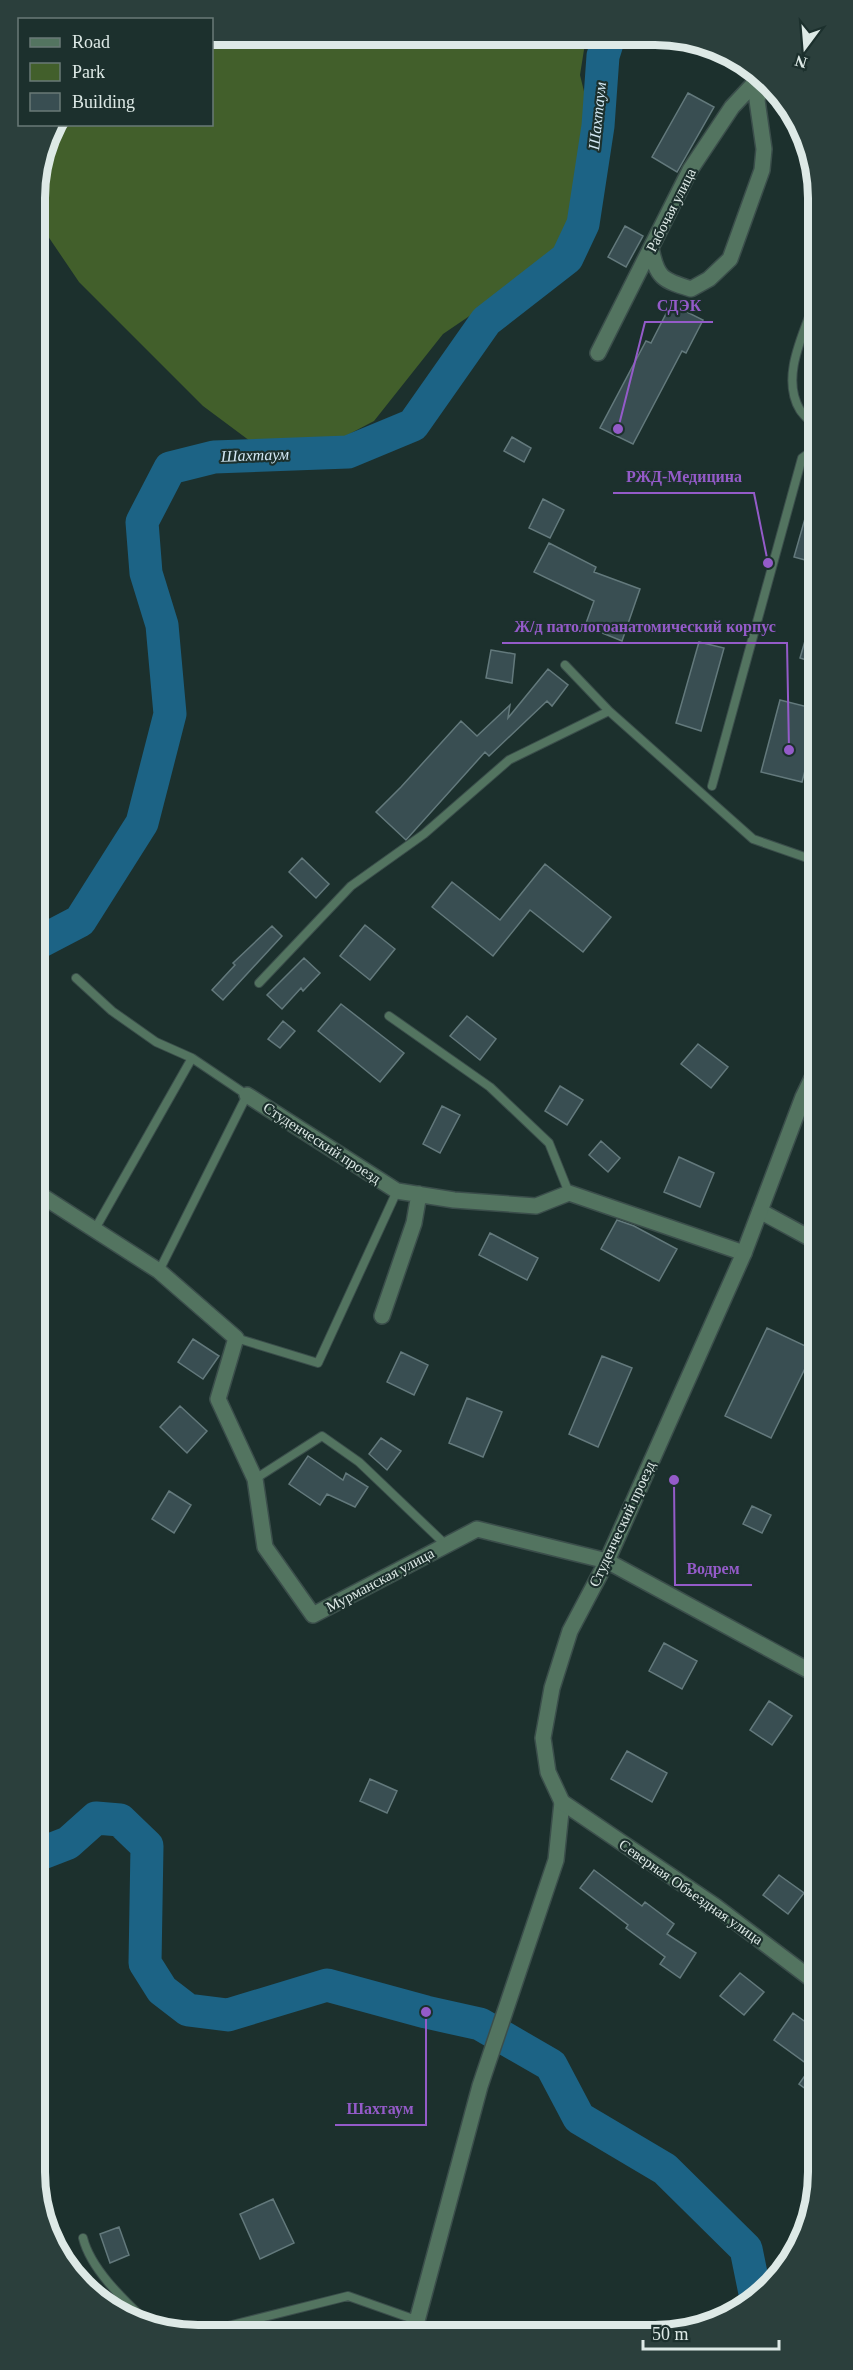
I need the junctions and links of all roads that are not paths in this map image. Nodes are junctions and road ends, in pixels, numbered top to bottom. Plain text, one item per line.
1 (756, 84) edge
2 (760, 87) edge
3 (651, 248) junction
4 (808, 321) edge
5 (598, 353) dead end
6 (808, 418) edge
7 (808, 454) edge
8 (565, 665) dead end
9 (609, 711) junction
10 (712, 786) dead end
11 (808, 858) edge
12 (76, 978) dead end
13 (259, 983) dead end
14 (389, 1016) dead end
15 (192, 1058) junction
16 (808, 1087) edge
17 (247, 1095) junction
18 (397, 1191) junction
19 (569, 1193) junction
20 (419, 1194) junction
21 (45, 1198) edge
22 (760, 1211) junction
23 (96, 1229) junction
24 (808, 1237) edge
25 (744, 1253) junction
26 (159, 1271) junction
27 (382, 1316) dead end
28 (236, 1338) junction
29 (255, 1479) junction
30 (446, 1545) junction
31 (607, 1561) junction
32 (808, 1670) edge
33 (562, 1803) junction
34 (808, 1976) edge
35 (83, 2238) dead end
36 (137, 2312) edge
37 (232, 2325) edge
38 (413, 2325) edge
39 (415, 2325) edge

1 - 3 street, Рабочая улица
2 - 3 street
3 - 5 street, Рабочая улица
4 - 6 lane
7 - 10 lane
8 - 9 lane
9 - 11 lane
9 - 13 lane
12 - 15 lane
14 - 19 lane
15 - 17 lane
15 - 23 lane
16 - 22 street, Студенческий проезд
17 - 18 street, Студенческий проезд
17 - 26 lane
18 - 20 street, Студенческий проезд
18 - 28 lane
19 - 20 street, Студенческий проезд
19 - 25 street
20 - 27 street
21 - 23 street
22 - 24 street
22 - 25 street, Студенческий проезд
23 - 26 street
25 - 31 street, Студенческий проезд
26 - 28 street
28 - 29 street, Мурманская улица
29 - 30 lane
29 - 30 street, Мурманская улица
30 - 31 street, Мурманская улица
31 - 32 street, Мурманская улица
31 - 33 street, Студенческий проезд
33 - 34 street, Северная Объездная улица
33 - 39 street
35 - 36 lane
37 - 38 lane

